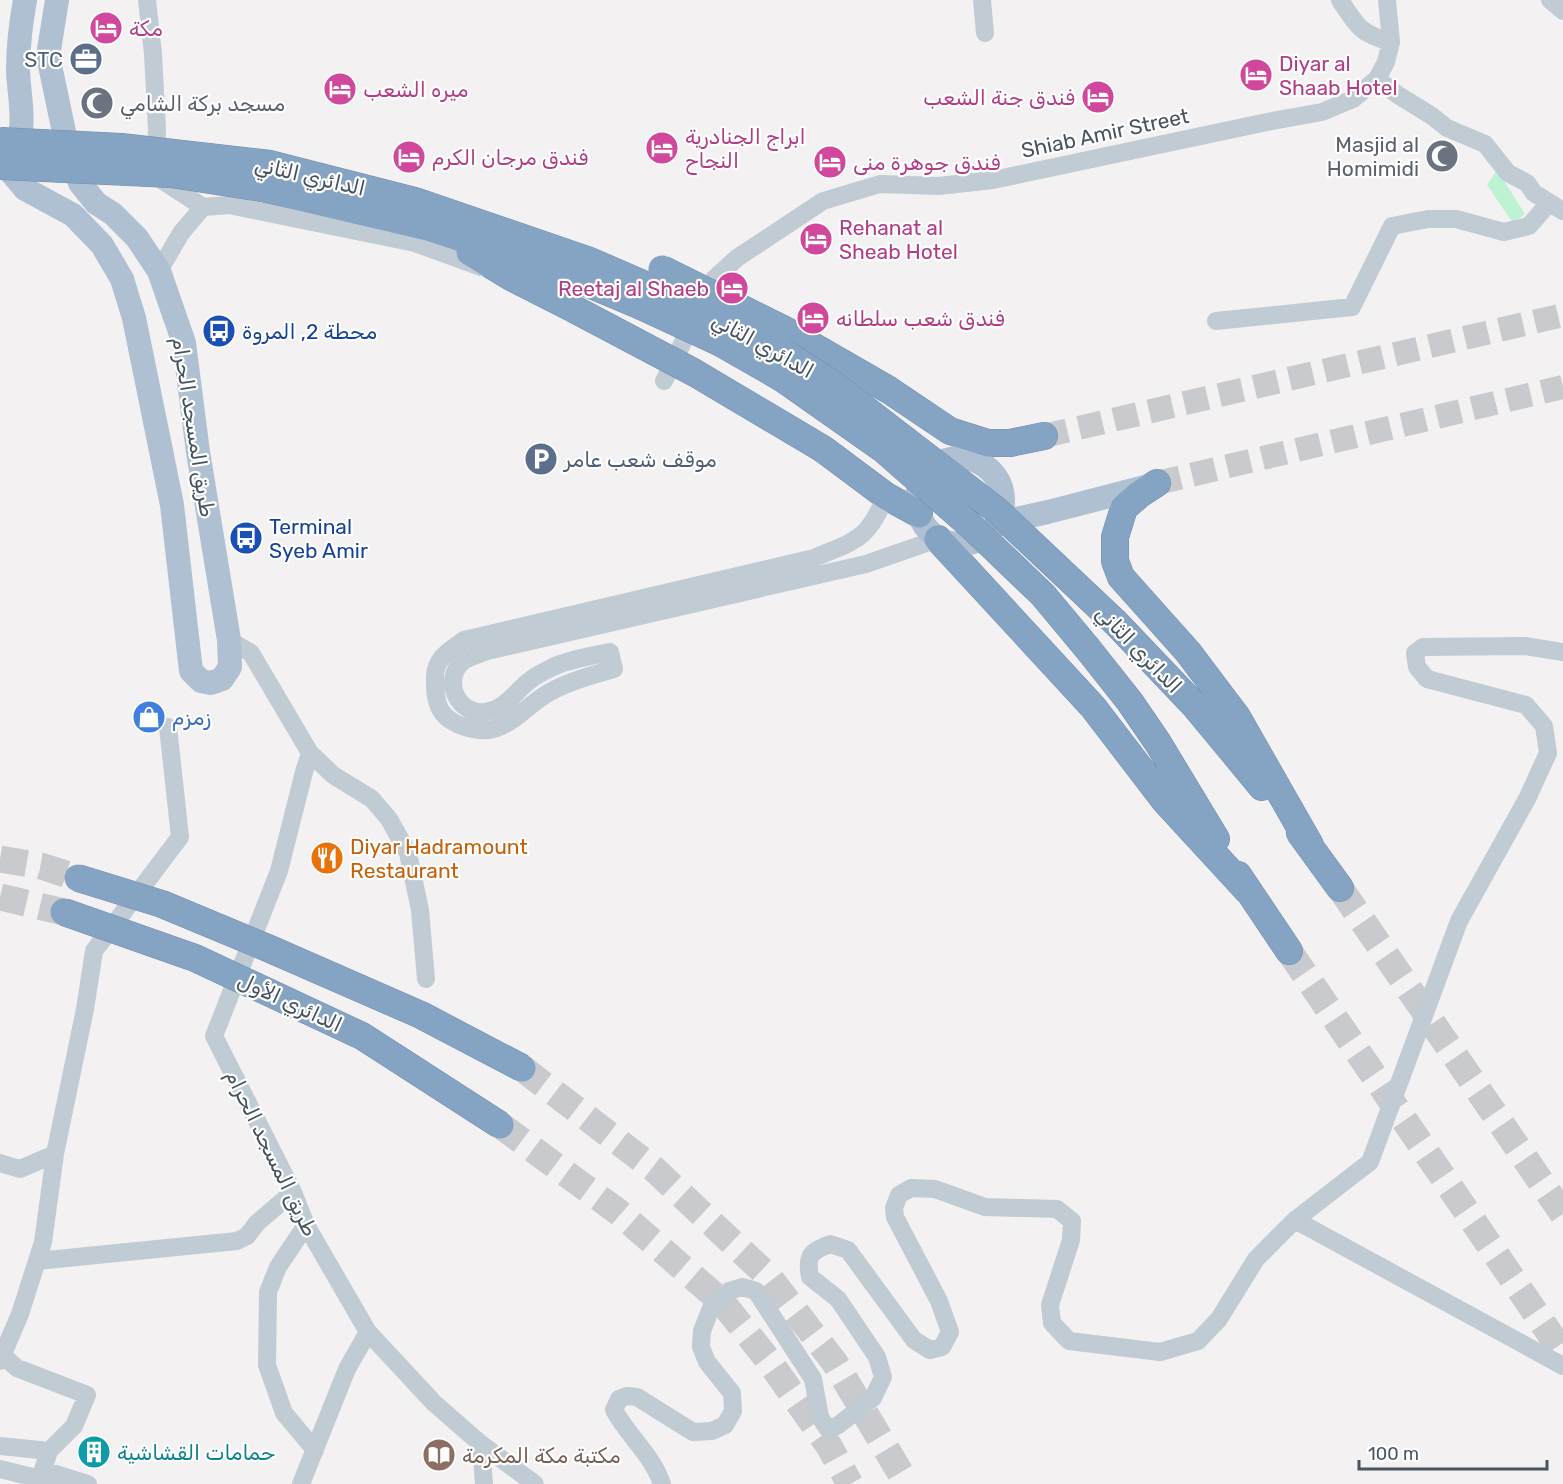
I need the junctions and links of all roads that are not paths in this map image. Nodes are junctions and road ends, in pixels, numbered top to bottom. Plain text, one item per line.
1 (25, 0) edge
2 (57, 0) edge
3 (147, 0) edge
4 (982, 0) edge
5 (1340, 0) edge
6 (1387, 0) edge
7 (1550, 0) edge
8 (1563, 11) edge
9 (986, 33) dead end
10 (1391, 42) junction
11 (9, 74) edge
12 (1377, 79) junction
13 (1, 159) edge
14 (266, 176) junction
15 (0, 189) edge
16 (25, 189) junction
17 (203, 207) junction
18 (1556, 207) edge
19 (428, 227) junction
20 (159, 271) junction
21 (511, 277) junction
22 (650, 287) junction
23 (1216, 321) dead end
24 (664, 381) dead end
25 (1044, 436) joint
26 (972, 460) junction
27 (1157, 483) joint
28 (886, 496) junction
29 (919, 514) junction
30 (998, 523) junction
31 (938, 538) junction
32 (229, 640) junction
33 (1563, 652) edge
34 (168, 727) dead end
35 (310, 753) junction
36 (1310, 845) junction
37 (78, 878) tunnel mouth
38 (1340, 888) tunnel mouth
39 (1247, 890) junction
40 (64, 912) tunnel mouth
41 (1289, 951) tunnel mouth
42 (426, 979) dead end
43 (522, 1068) tunnel mouth
44 (500, 1125) tunnel mouth
45 (56, 1154) junction
46 (0, 1163) edge
47 (293, 1192) junction
48 (1295, 1220) junction
49 (306, 1225) junction
50 (37, 1261) junction
51 (368, 1332) junction
52 (1, 1356) edge
53 (1563, 1366) edge
54 (481, 1444) junction
55 (0, 1446) edge
56 (315, 1450) junction
57 (49, 1451) junction
58 (0, 1469) edge
59 (59, 1484) edge
60 (88, 1484) edge
61 (301, 1484) edge
62 (484, 1484) edge
63 (535, 1484) edge
64 (662, 1484) edge

1 - 11 main road
2 - 20 main road, طريق المسجد الحرام
3 - 17 street
4 - 9 street
5 - 10 street
6 - 10 street
7 - 8 street
10 - 12 street
11 - 13 main road
12 - 18 street
12 - 24 street, Shiab Amir Street
13 - 14 highway, الدائري الثاني, bridge
13 - 16 main road, طريق المسجد الحرام
14 - 19 highway, الدائري الثاني
14 - 22 highway, الدائري الثاني
15 - 16 main road
16 - 32 main road, طريق المسجد الحرام
17 - 20 street
17 - 21 street
18 - 23 street
19 - 21 highway
19 - 22 highway, الدائري الثاني
20 - 32 main road, طريق المسجد الحرام
21 - 28 highway, bridge
22 - 25 highway, bridge
22 - 36 highway, الدائري الثاني, bridge
22 - 39 highway, الدائري الثاني, bridge
25 - 26 main road
26 - 29 main road
26 - 30 main road
27 - 30 main road
27 - 36 highway
28 - 29 highway
28 - 31 street
29 - 31 main road
30 - 31 main road
31 - 39 highway
32 - 35 street
33 - 48 street
34 - 45 street
35 - 42 street
35 - 47 street, طريق المسجد الحرام
36 - 38 highway, الدائري الثاني
37 - 43 highway, الدائري الأول, bridge
39 - 41 highway, الدائري الثاني
40 - 44 highway, الدائري الأول, bridge
45 - 46 street
45 - 50 street
47 - 49 street, طريق المسجد الحرام
47 - 50 street
48 - 53 street
48 - 64 street
49 - 51 street, طريق المسجد الحرام
49 - 56 street
50 - 52 street
51 - 54 street, طريق المسجد الحرام
51 - 56 street
52 - 57 street
54 - 62 street
54 - 63 street, طريق المسجد الحرام
55 - 57 street
56 - 61 street
57 - 60 street
58 - 59 street

